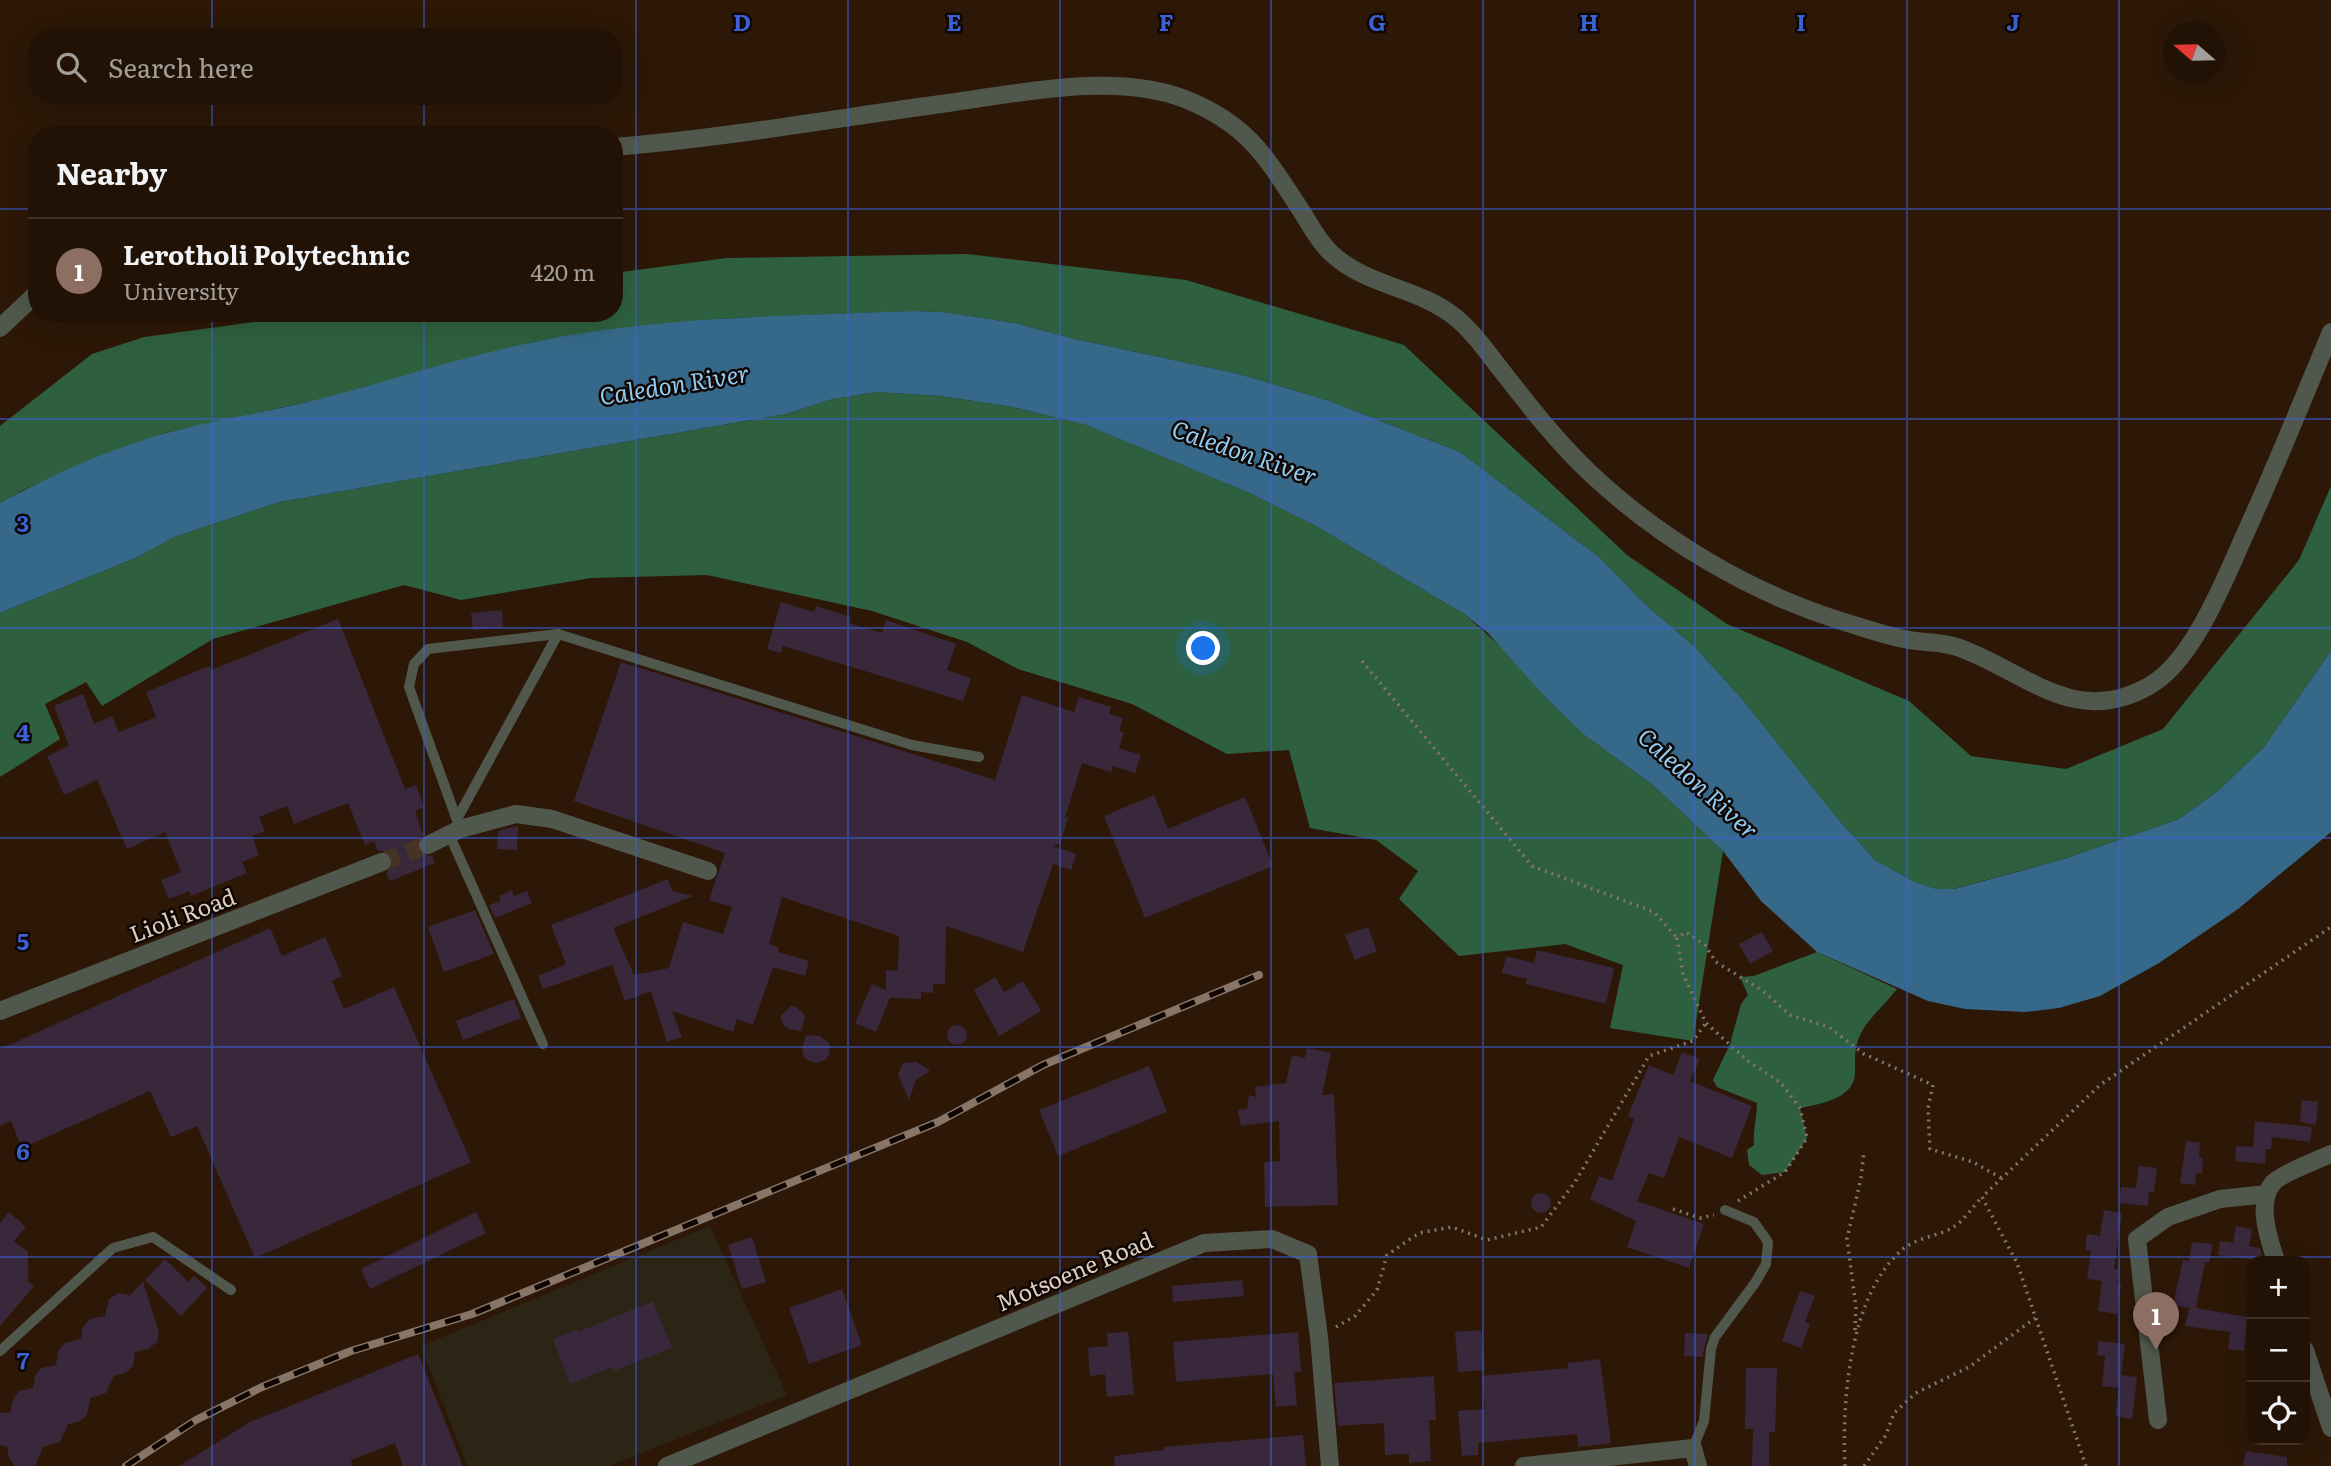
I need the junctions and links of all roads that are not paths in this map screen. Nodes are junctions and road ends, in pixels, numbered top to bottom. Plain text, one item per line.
1 (623, 146) edge
2 (28, 302) edge
3 (0, 328) edge
4 (2331, 332) edge
5 (558, 634) junction
6 (979, 757) dead end
7 (455, 827) junction
8 (428, 845) tunnel mouth
9 (382, 862) tunnel mouth
10 (708, 871) dead end
11 (0, 1011) edge
12 (543, 1044) dead end
13 (2331, 1154) edge
14 (2267, 1194) junction
15 (1725, 1210) road end
16 (2274, 1256) edge
17 (231, 1290) dead end
18 (0, 1351) edge
19 (2310, 1365) edge
20 (2158, 1419) dead end
21 (2331, 1428) edge
22 (1693, 1448) junction
23 (667, 1466) edge
24 (1330, 1466) edge
25 (1524, 1466) edge
26 (1698, 1466) edge

1 - 4 street
2 - 3 street
5 - 6 lane
5 - 7 lane
5 - 7 lane
7 - 8 street
7 - 10 street
7 - 12 lane
9 - 11 street, Lioli Road
13 - 14 street
14 - 16 street
14 - 20 street
15 - 22 lane
17 - 18 lane
19 - 21 street
22 - 25 street
22 - 26 street
23 - 24 street, Motsoene Road

